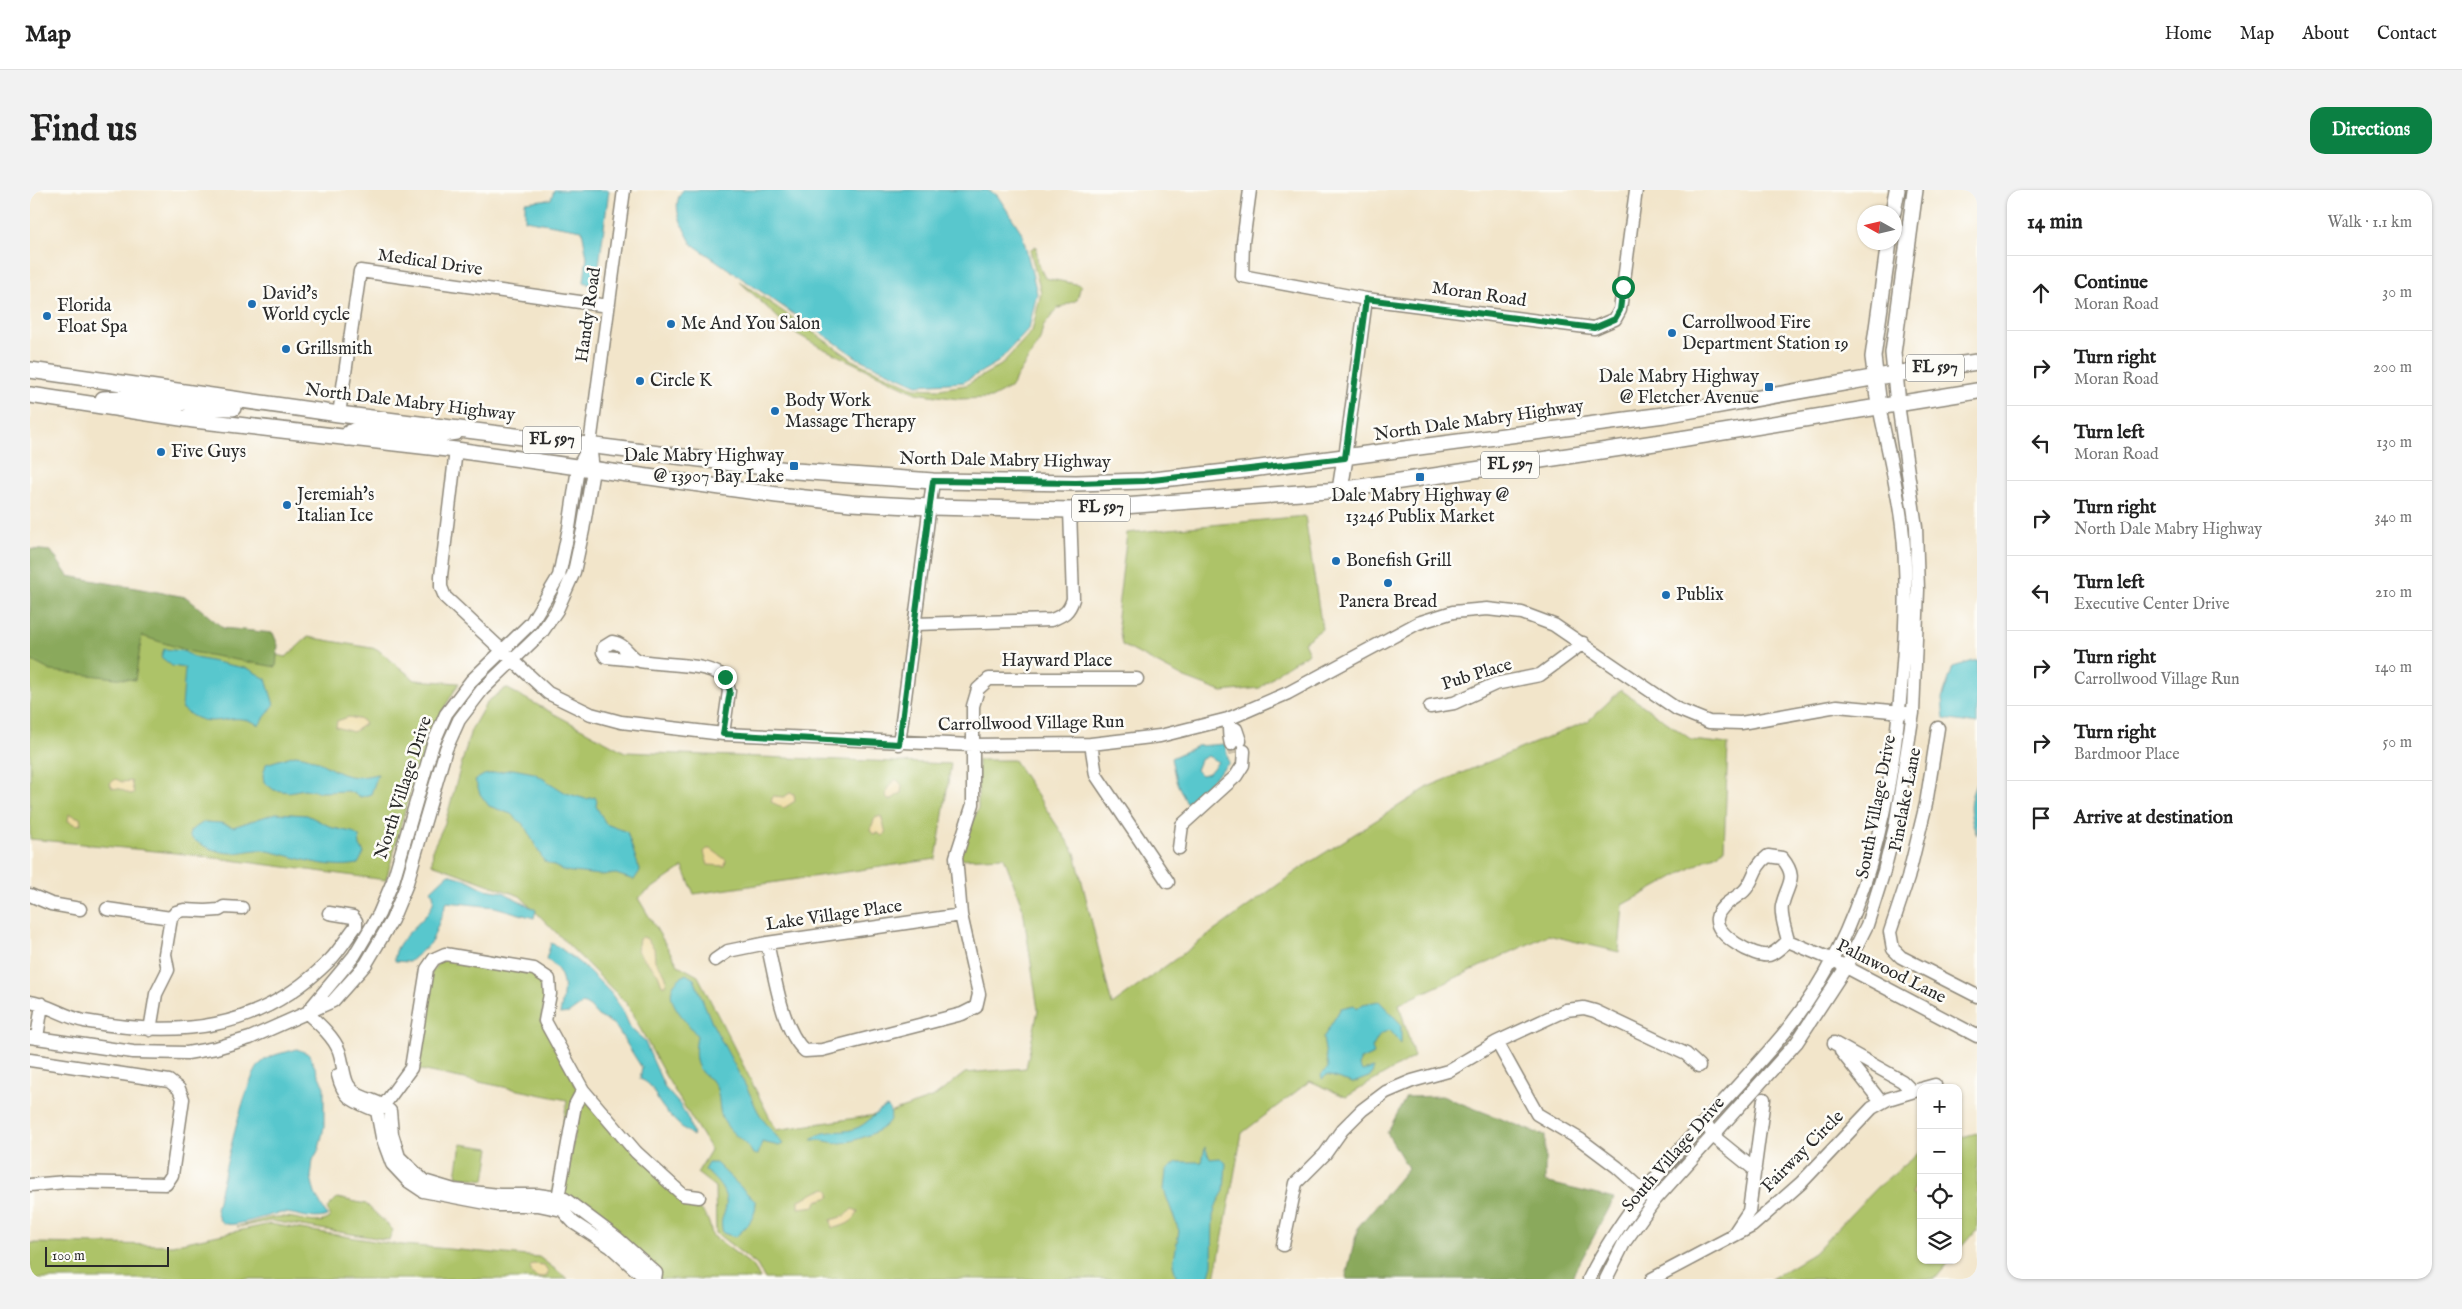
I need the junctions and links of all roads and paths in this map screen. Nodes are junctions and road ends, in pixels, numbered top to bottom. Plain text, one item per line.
1 (624, 190) edge
2 (1250, 190) edge
3 (1636, 190) edge
4 (1897, 190) edge
5 (1915, 190) edge
6 (1895, 205) edge
7 (1888, 250) edge
8 (1366, 299) junction
9 (608, 306) junction
10 (1977, 362) edge
11 (30, 370) edge
12 (1894, 374) junction
13 (1875, 378) junction
14 (1977, 391) edge
15 (198, 394) junction
16 (30, 395) edge
17 (64, 400) junction
18 (1898, 404) junction
19 (1879, 406) junction
20 (340, 414) junction
21 (185, 419) junction
22 (467, 430) junction
23 (347, 438) junction
24 (590, 444) junction
25 (456, 450) junction
26 (1345, 458) junction
27 (578, 468) junction
28 (593, 470) junction
29 (933, 481) junction
30 (1345, 489) junction
31 (930, 507) junction
32 (1070, 510) junction
33 (561, 567) junction
34 (574, 572) junction
35 (915, 624) junction
36 (1583, 643) junction
37 (502, 651) junction
38 (637, 660) dead end
39 (512, 661) junction
40 (1137, 679) dead end
41 (1430, 707) dead end
42 (1899, 711) junction
43 (1913, 713) junction
44 (1229, 722) junction
45 (1938, 728) dead end
46 (723, 734) junction
47 (899, 744) junction
48 (1091, 744) junction
49 (972, 745) junction
50 (1179, 848) dead end
51 (1871, 868) junction
52 (1884, 871) junction
53 (1908, 878) junction
54 (1168, 882) dead end
55 (30, 895) edge
56 (242, 908) dead end
57 (80, 909) dead end
58 (107, 909) dead end
59 (329, 913) dead end
60 (961, 915) junction
61 (171, 918) junction
62 (1788, 941) junction
63 (767, 943) junction
64 (715, 960) dead end
65 (1833, 960) junction
66 (1846, 967) junction
67 (1977, 996) edge
68 (36, 1003) edge
69 (307, 1012) junction
70 (150, 1030) junction
71 (1977, 1036) edge
72 (33, 1037) edge
73 (1497, 1042) junction
74 (30, 1060) edge
75 (1700, 1066) dead end
76 (1917, 1086) edge
77 (583, 1090) junction
78 (1917, 1090) edge
79 (1764, 1099) dead end
80 (1881, 1102) junction
81 (381, 1108) junction
82 (1705, 1122) junction
83 (1716, 1133) junction
84 (1755, 1165) junction
85 (30, 1185) edge
86 (1644, 1191) junction
87 (699, 1197) dead end
88 (558, 1198) junction
89 (1654, 1201) junction
90 (1749, 1211) junction
91 (1760, 1218) junction
92 (1732, 1236) junction
93 (614, 1243) junction
94 (1283, 1244) dead end
95 (646, 1279) edge
96 (655, 1279) edge
97 (1589, 1279) edge
98 (1606, 1279) edge
99 (1652, 1279) edge

1 - 9 street, Handy Road
2 - 8 street, Moran Road
3 - 8 street, Moran Road
4 - 6 main road
5 - 12 main road
7 - 13 main road
8 - 26 street
9 - 20 street, Medical Drive
9 - 24 street, Handy Road
10 - 12 main road, North Dale Mabry Highway / FL 597
11 - 15 main road, North Dale Mabry Highway / FL 597
12 - 13 main road, North Dale Mabry Highway / FL 597
12 - 18 main road
13 - 19 main road
13 - 26 main road, North Dale Mabry Highway / FL 597
14 - 18 main road, FL 597
15 - 17 main road
15 - 20 main road, North Dale Mabry Highway / FL 597
16 - 17 main road, FL 597
17 - 21 main road, FL 597
18 - 19 main road, FL 597
18 - 43 street, South Village Drive
19 - 30 main road, FL 597
19 - 42 street, South Village Drive
20 - 21 main road
20 - 22 main road, North Dale Mabry Highway / FL 597
21 - 23 main road, FL 597
22 - 23 main road
22 - 24 main road, North Dale Mabry Highway / FL 597
23 - 25 main road, FL 597
24 - 27 street, North Village Drive
24 - 28 street, North Village Drive
24 - 29 main road, North Dale Mabry Highway / FL 597
25 - 27 main road, FL 597
25 - 37 street, Carrollwood Village Run
26 - 29 main road, North Dale Mabry Highway / FL 597
26 - 30 main road
27 - 28 main road, FL 597
27 - 33 street, North Village Drive
28 - 31 main road, FL 597
28 - 34 street, North Village Drive
29 - 31 street
30 - 32 main road, FL 597
31 - 32 main road, FL 597
31 - 35 street
32 - 35 street
33 - 34 street
33 - 37 street, North Village Drive
34 - 39 street, North Village Drive
35 - 47 street
36 - 41 street, Pub Place
36 - 42 street, Carrollwood Village Run
36 - 44 street, Carrollwood Village Run
37 - 39 street, Carrollwood Village Run
37 - 69 street, North Village Drive
38 - 46 street
39 - 46 street, Carrollwood Village Run
39 - 69 street, North Village Drive
40 - 49 street, Hayward Place
42 - 43 street, Carrollwood Village Run
42 - 51 street, South Village Drive
43 - 52 street, South Village Drive
44 - 48 street, Carrollwood Village Run
44 - 50 street
45 - 53 street, Pinelake Lane
46 - 47 street, Carrollwood Village Run
47 - 49 street, Carrollwood Village Run
48 - 49 street, Carrollwood Village Run
48 - 54 street
49 - 60 street, Hayward Place
51 - 52 street, Pinelake Lane
51 - 65 street, South Village Drive
52 - 53 street, Pinelake Lane
52 - 66 street, South Village Drive
53 - 67 street, Pinelake Lane
55 - 57 street
56 - 61 street
58 - 61 street
59 - 70 street
60 - 63 street, Lake Village Place
60 - 63 street, Hayward Place
61 - 70 street
62 - 62 street
62 - 65 street, Palmwood Lane
63 - 64 street, Lake Village Place
65 - 66 street, Palmwood Lane
65 - 82 street, South Village Drive
66 - 71 street, Palmwood Lane
66 - 83 street, South Village Drive
68 - 70 street
68 - 72 street
69 - 72 street, North Village Drive
69 - 81 street
73 - 75 street
73 - 86 street
73 - 94 street
74 - 85 street
76 - 80 street, Fairway Circle
77 - 81 street
77 - 87 street
77 - 88 street
78 - 80 street, Fairway Circle
79 - 84 street
80 - 91 street, Fairway Circle
81 - 88 street
81 - 93 street
82 - 83 street
82 - 86 street, South Village Drive
83 - 84 street
83 - 89 street, South Village Drive
84 - 90 street
86 - 89 street
86 - 97 street, South Village Drive
88 - 93 street
89 - 98 street, South Village Drive
90 - 91 street, Fairway Circle
90 - 92 street
91 - 92 street
92 - 99 street
93 - 95 street
93 - 96 street

